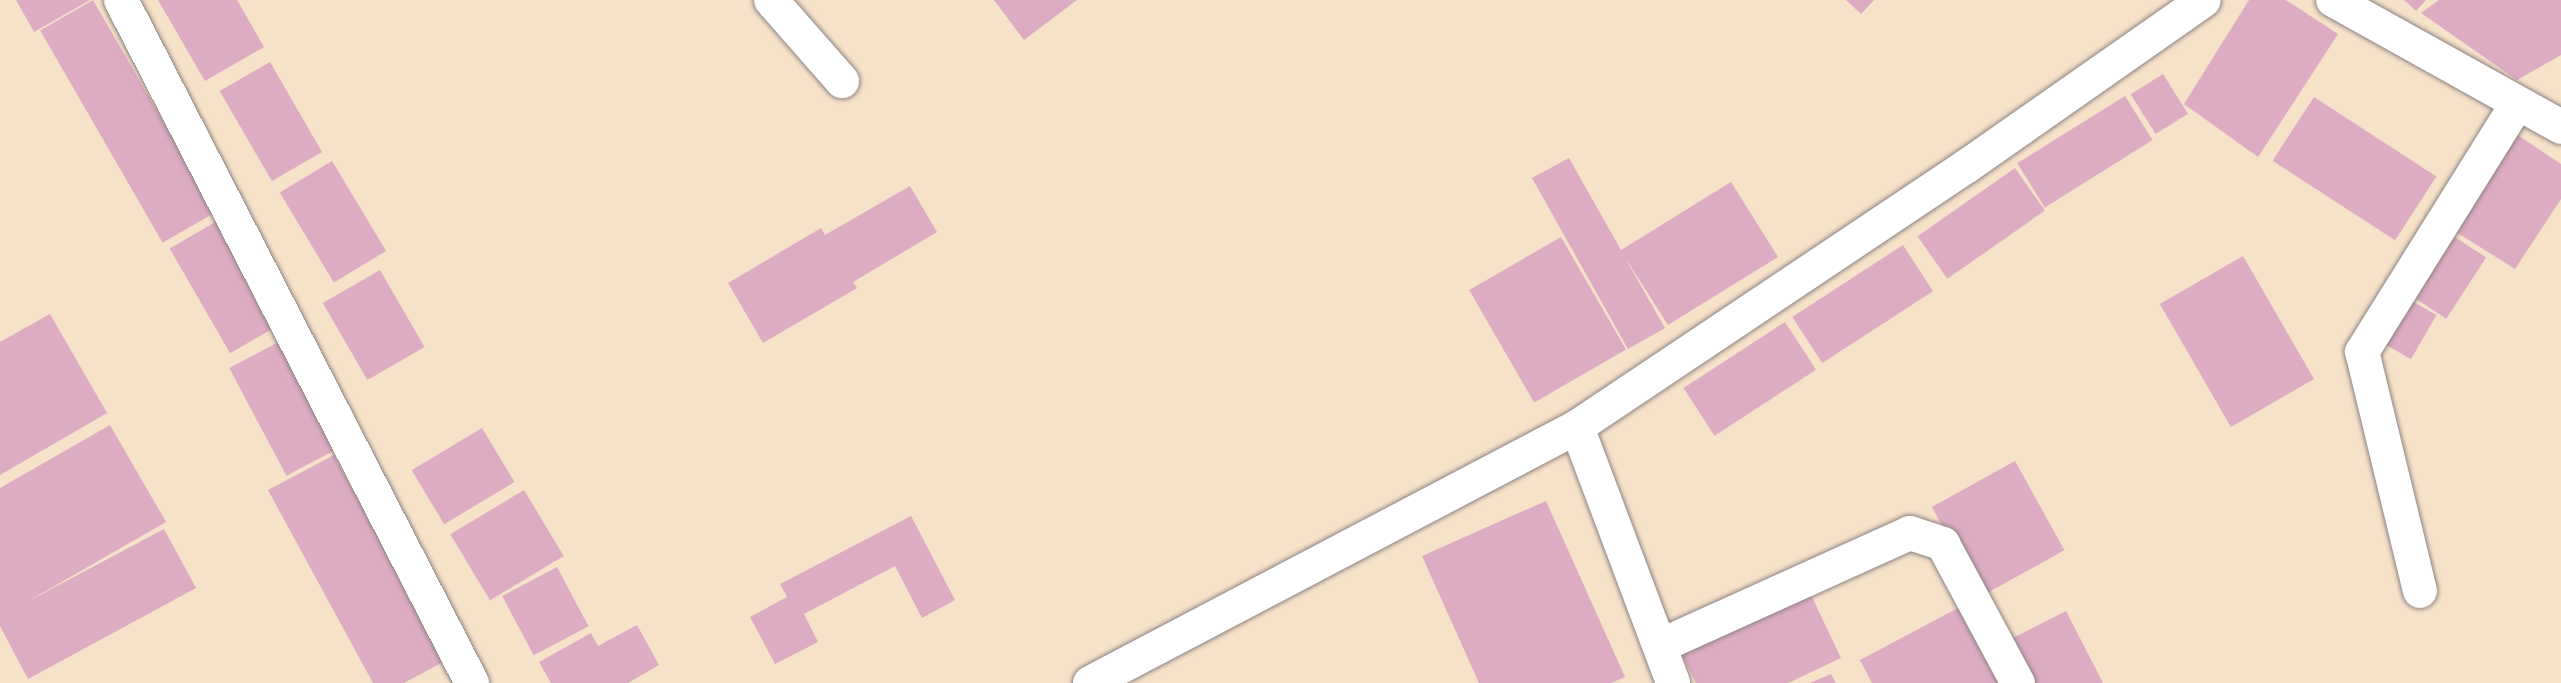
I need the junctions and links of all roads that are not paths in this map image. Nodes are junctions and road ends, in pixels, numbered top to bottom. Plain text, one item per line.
1 (121, 0) edge
2 (771, 0) edge
3 (2204, 0) edge
4 (2333, 0) edge
5 (842, 81) dead end
6 (2517, 104) junction
7 (2561, 127) edge
8 (1577, 427) junction
9 (2420, 591) dead end
10 (1662, 645) junction
11 (1140, 671) edge
12 (472, 683) edge
13 (1090, 683) edge
14 (1673, 683) edge
15 (2018, 683) edge

1 - 12 street
2 - 5 street
3 - 8 street
4 - 6 street
6 - 7 street
6 - 9 street
8 - 10 street
8 - 11 street
10 - 14 street
10 - 15 street
11 - 13 street

